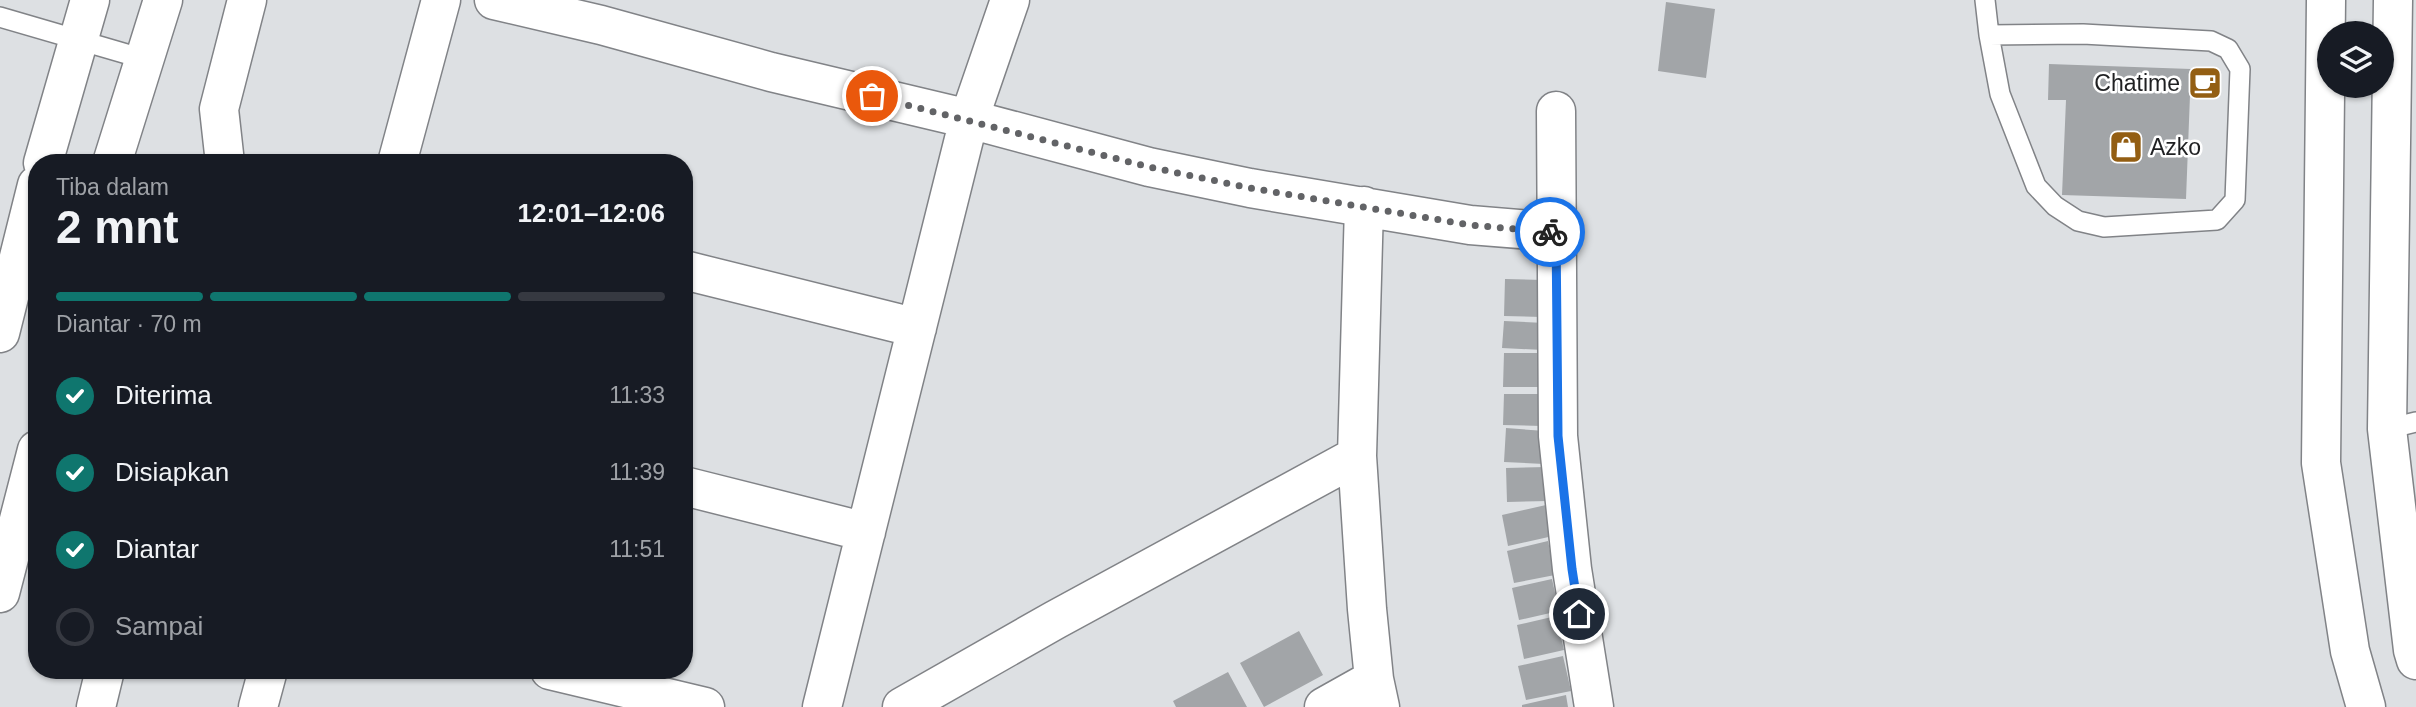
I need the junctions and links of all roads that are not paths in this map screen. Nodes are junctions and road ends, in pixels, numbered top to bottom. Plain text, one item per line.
1 (90, 0) edge
2 (163, 0) edge
3 (247, 0) edge
4 (441, 0) edge
5 (494, 0) edge
6 (1010, 0) edge
7 (1985, 0) edge
8 (2326, 0) edge
9 (2393, 0) edge
10 (0, 17) edge
11 (1989, 35) junction
12 (78, 39) junction
13 (144, 59) junction
14 (1556, 111) dead end
15 (969, 119) junction
16 (46, 154) edge
17 (115, 154) edge
18 (224, 154) edge
19 (399, 154) edge
20 (1364, 206) junction
21 (28, 221) edge
22 (1556, 232) junction
23 (693, 272) edge
24 (917, 328) junction
25 (0, 333) edge
26 (2402, 425) edge
27 (1357, 456) junction
28 (28, 485) edge
29 (693, 488) edge
30 (866, 532) junction
31 (0, 593) edge
32 (2416, 660) edge
33 (103, 679) edge
34 (266, 679) edge
35 (588, 679) edge
36 (1377, 693) edge
37 (96, 707) edge
38 (258, 707) edge
39 (705, 707) edge
40 (822, 707) edge
41 (902, 707) edge
42 (1324, 707) edge
43 (1594, 707) edge
44 (2366, 707) edge

1 - 12 street
2 - 13 street
3 - 18 street
4 - 19 street
5 - 15 street
6 - 15 street
7 - 11 lane
8 - 44 street
9 - 26 street
10 - 12 lane
11 - 11 lane
12 - 13 lane
12 - 16 street
13 - 17 street
14 - 22 street
15 - 20 street
15 - 24 street
20 - 22 street
20 - 27 street
21 - 25 street
22 - 43 street
23 - 24 street
24 - 30 street
26 - 32 street
27 - 36 street
27 - 41 street
28 - 31 street
29 - 30 street
30 - 40 street
33 - 37 street
34 - 38 street
35 - 39 street
36 - 42 street

